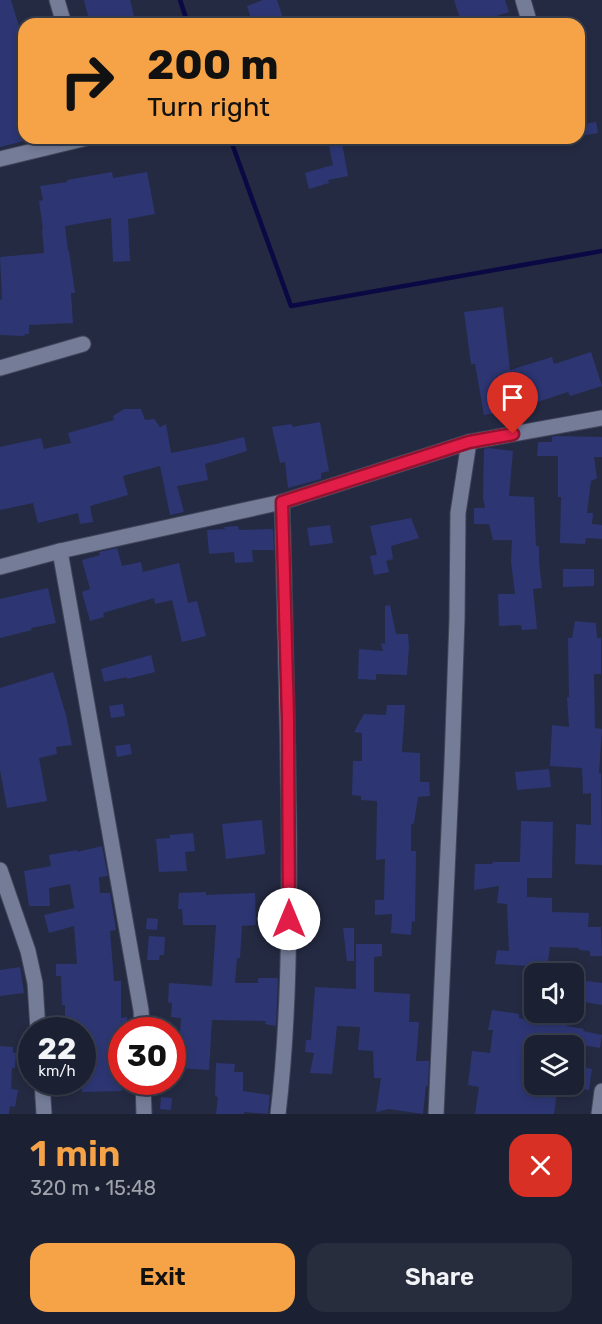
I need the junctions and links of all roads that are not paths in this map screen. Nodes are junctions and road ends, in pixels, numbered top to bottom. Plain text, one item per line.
1 (57, 0) edge
2 (523, 0) edge
3 (62, 18) edge
4 (528, 18) edge
5 (62, 144) edge
6 (0, 159) edge
7 (83, 344) dead end
8 (0, 368) edge
9 (602, 418) edge
10 (469, 442) junction
11 (282, 502) junction
12 (60, 551) junction
13 (0, 567) edge
14 (0, 870) edge
15 (37, 1017) edge
16 (141, 1017) edge
17 (602, 1091) edge
18 (43, 1095) edge
19 (143, 1095) edge
20 (44, 1114) edge
21 (144, 1114) edge
22 (278, 1114) edge
23 (436, 1114) edge
24 (598, 1114) edge

1 - 3 street
2 - 4 street
5 - 6 street
7 - 8 street
9 - 10 street
10 - 11 street
10 - 23 street
11 - 12 street
11 - 22 street
12 - 13 street
12 - 16 street
14 - 15 street
17 - 24 street
18 - 20 street
19 - 21 street

